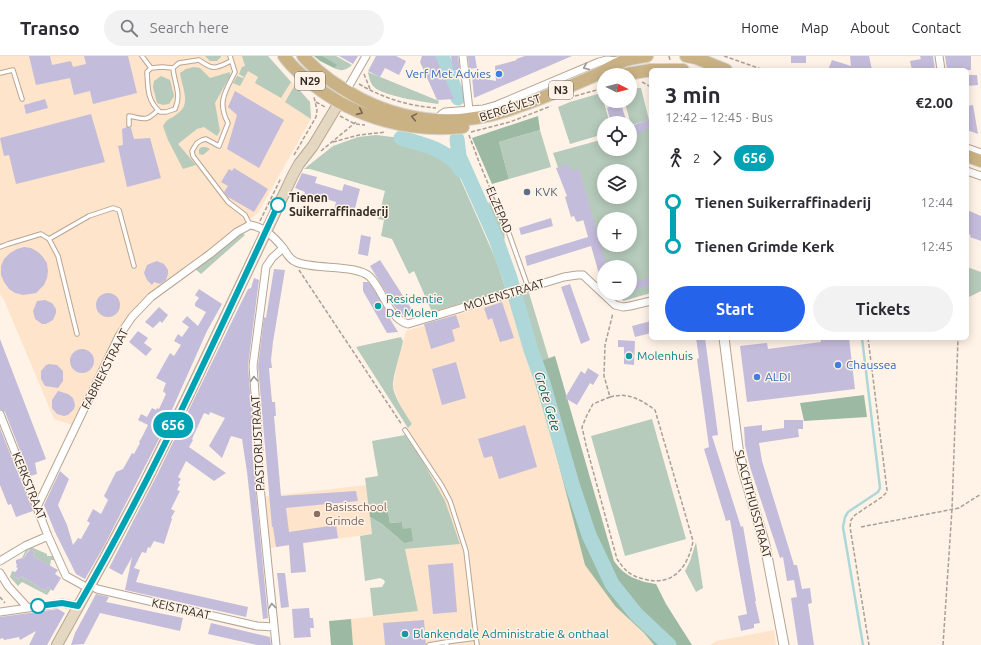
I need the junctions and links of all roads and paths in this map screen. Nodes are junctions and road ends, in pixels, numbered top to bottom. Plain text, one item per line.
1 (142, 56) edge
2 (230, 56) edge
3 (284, 56) edge
4 (302, 56) edge
5 (463, 56) edge
6 (648, 56) edge
7 (686, 56) edge
8 (724, 56) edge
9 (939, 56) edge
10 (364, 59) edge
11 (232, 61) junction
12 (624, 61) junction
13 (151, 68) junction
14 (173, 68) junction
15 (651, 68) edge
16 (721, 68) edge
17 (758, 68) edge
18 (941, 68) edge
19 (649, 70) edge
20 (637, 72) edge
21 (0, 73) edge
22 (352, 80) junction
23 (640, 81) dead end
24 (597, 83) edge
25 (649, 86) edge
26 (346, 91) junction
27 (371, 91) junction
28 (314, 98) dead end
29 (22, 99) dead end
30 (316, 102) dead end
31 (339, 102) junction
32 (441, 108) dead end
33 (158, 110) junction
34 (469, 110) junction
35 (436, 120) junction
36 (355, 124) dead end
37 (129, 125) dead end
38 (389, 132) dead end
39 (468, 133) dead end
40 (969, 149) edge
41 (981, 153) edge
42 (969, 157) edge
43 (981, 161) edge
44 (969, 165) edge
45 (981, 168) edge
46 (969, 172) edge
47 (981, 176) edge
48 (250, 225) junction
49 (507, 228) joint
50 (266, 230) junction
51 (49, 239) junction
52 (0, 247) edge
53 (283, 248) junction
54 (295, 262) junction
55 (134, 266) dead end
56 (525, 289) junction
57 (649, 301) edge
58 (614, 305) junction
59 (77, 334) dead end
60 (724, 340) edge
61 (868, 340) edge
62 (958, 340) edge
63 (610, 396) junction
64 (0, 414) edge
65 (406, 430) joint
66 (981, 494) edge
67 (37, 507) junction
68 (952, 509) junction
69 (861, 527) dead end
70 (48, 536) junction
71 (0, 561) edge
72 (0, 573) edge
73 (89, 587) junction
74 (78, 606) junction
75 (28, 608) junction
76 (0, 612) edge
77 (274, 627) junction
78 (476, 638) junction
79 (446, 644) edge
80 (56, 645) edge
81 (276, 645) edge
82 (429, 645) edge
83 (477, 645) edge
84 (784, 645) edge
85 (869, 645) edge
86 (943, 645) edge

1 - 13 lane
2 - 11 lane
3 - 31 main road, N29
4 - 26 main road, N29
5 - 34 street
6 - 12 main road, BERGÉVEST / N3
6 - 15 street
7 - 16 main road
8 - 17 path
9 - 18 street
10 - 22 street
10 - 27 path
11 - 14 lane
11 - 48 lane
12 -> 34 street, BERGÉVEST
12 - 35 main road, BERGÉVEST / N3
13 - 14 lane
13 - 33 lane
14 - 33 lane
19 - 20 main road
21 - 29 lane
22 - 26 street
22 - 27 path
23 - 25 path
31 -> 24 main road, BERGÉVEST / N3
26 - 31 main road
35 -> 26 main road, BERGÉVEST / N3
27 - 32 path
28 - 30 path
31 - 50 main road
33 - 37 lane
34 - 35 street, BERGÉVEST
36 - 38 path
39 - 49 path, ELZEPAD
40 - 41 street
42 - 43 main road
44 - 45 main road
46 - 47 street
48 - 50 street
48 - 67 street, FABRIEKSTRAAT
49 - 56 lane, ELZEPAD
50 - 53 street
50 - 73 main road
51 - 52 lane
51 - 55 lane
51 - 59 lane
53 - 54 street
77 -> 53 street, PASTORIJSTRAAT
54 - 56 street, MOLENSTRAAT
54 - 65 path
56 - 58 street, MOLENSTRAAT
57 - 58 street
58 - 63 path
60 - 84 street, SLACHTHUISSTRAAT
61 - 85 path
62 - 68 path
63 - 63 path
64 - 67 street, KERKSTRAAT
65 - 78 lane
66 - 68 path
67 - 70 street, KERKSTRAAT
68 - 69 path
68 - 86 path
70 - 71 street, KERKSTRAAT
70 - 73 street, KERKSTRAAT
72 - 75 street
73 - 74 main road
73 - 77 street, KEISTRAAT
74 - 75 street
74 - 80 main road
75 - 76 street
77 - 81 street, PASTORIJSTRAAT
78 - 79 lane
78 - 83 lane
79 - 82 lane

